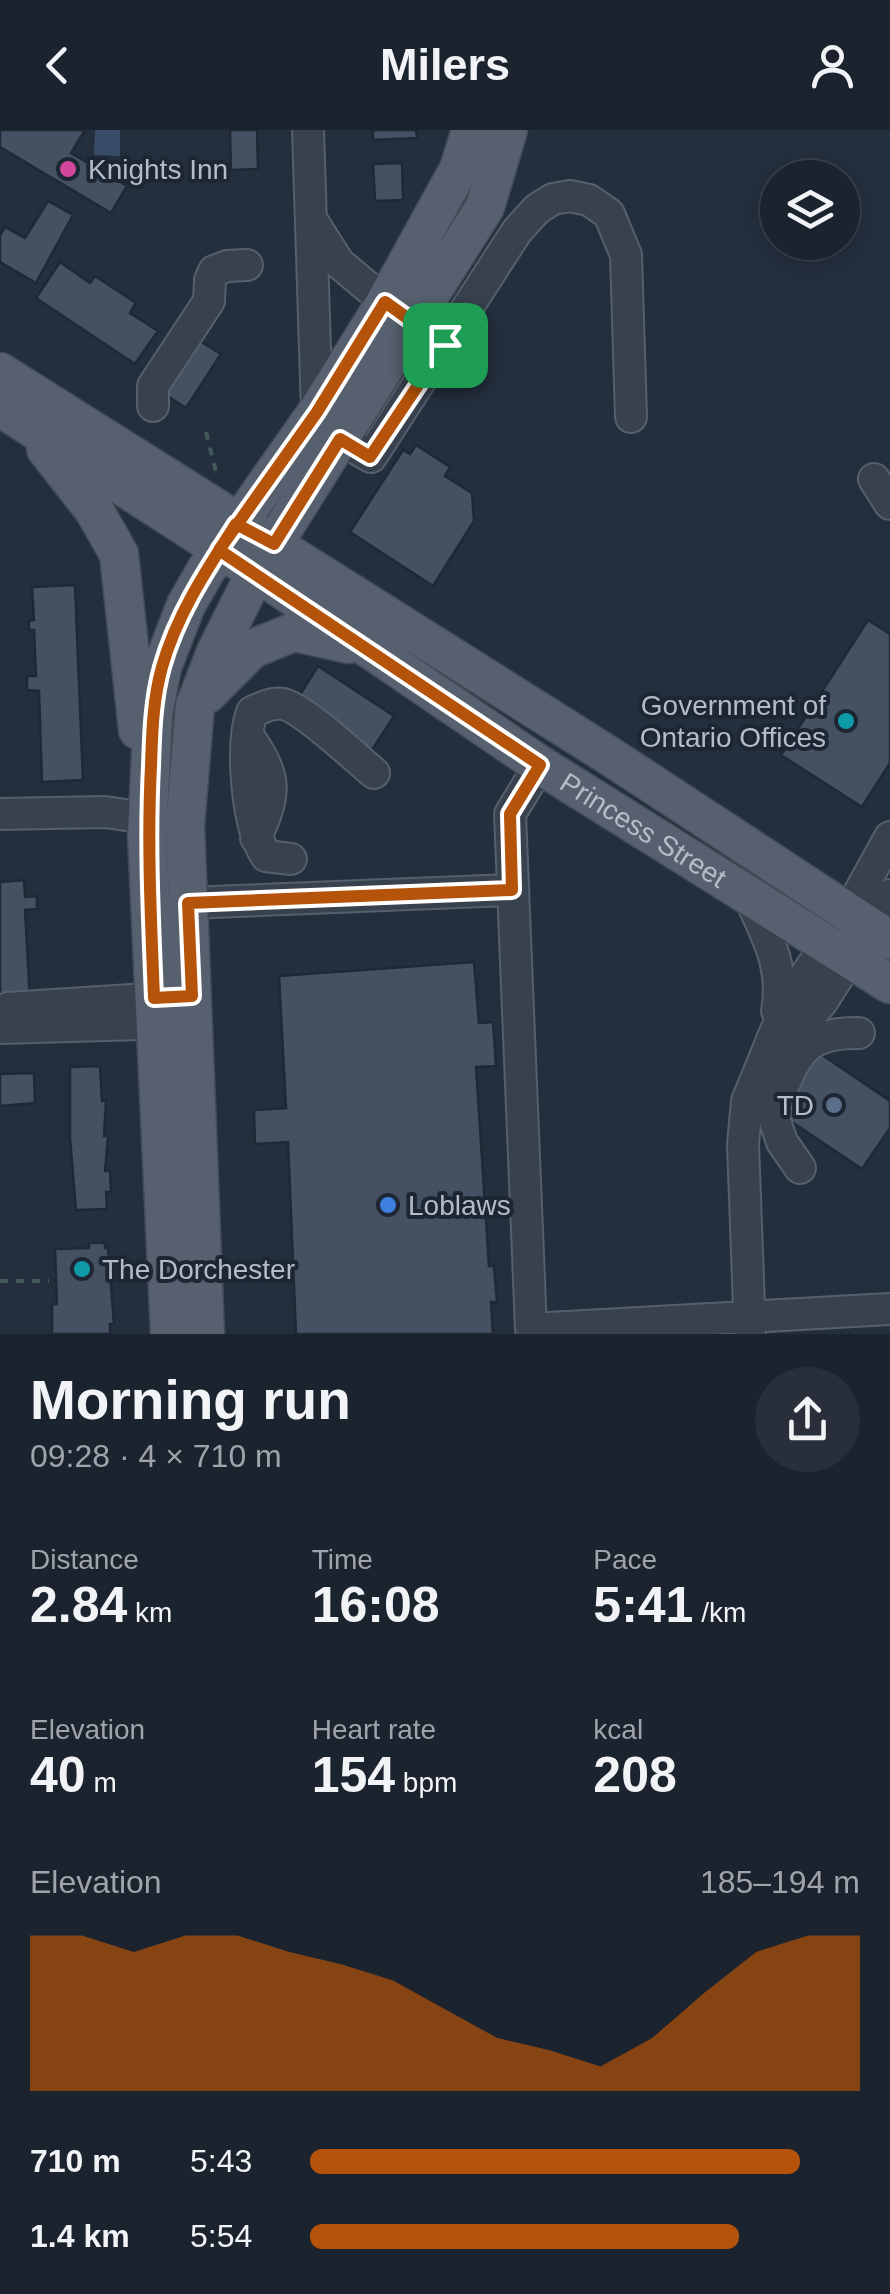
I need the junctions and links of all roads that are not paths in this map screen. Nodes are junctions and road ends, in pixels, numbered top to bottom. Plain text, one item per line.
1 (308, 130) edge
2 (471, 130) edge
3 (508, 130) edge
4 (312, 219) junction
5 (248, 265) dead end
6 (399, 313) junction
7 (445, 345) junction
8 (0, 372) edge
9 (153, 406) dead end
10 (13, 415) edge
11 (631, 417) dead end
12 (329, 425) junction
13 (228, 537) junction
14 (265, 558) junction
15 (371, 649) junction
16 (194, 706) junction
17 (540, 765) junction
18 (374, 773) dead end
19 (0, 814) edge
20 (147, 826) junction
21 (890, 837) edge
22 (291, 859) dead end
23 (512, 890) junction
24 (890, 894) edge
25 (749, 896) junction
26 (188, 903) junction
27 (869, 926) edge
28 (836, 952) junction
29 (890, 984) edge
30 (0, 1008) edge
31 (192, 1009) junction
32 (154, 1011) junction
33 (0, 1028) edge
34 (859, 1034) dead end
35 (772, 1039) junction
36 (800, 1168) dead end
37 (890, 1309) edge
38 (826, 1323) edge
39 (750, 1326) edge
40 (170, 1334) edge
41 (205, 1334) edge

1 - 4 street
2 - 6 main road
3 - 6 main road
4 - 6 street
4 - 12 street
5 - 9 street
6 - 7 street
6 - 12 main road
7 - 11 street
7 - 12 street
8 - 13 main road, Princess Street
10 - 13 main road, Princess Street
10 - 20 main road
12 - 13 main road
12 - 14 main road
13 - 14 main road, Princess Street
13 - 20 main road
14 - 15 main road, Princess Street
14 - 16 main road
14 - 27 main road, Princess Street
15 - 16 main road
15 - 17 main road, Princess Street
16 - 26 main road
17 - 23 street
17 - 25 main road, Princess Street
18 - 22 street
19 - 20 street
20 - 32 main road
21 - 27 street
23 - 26 street
23 - 39 street
24 - 27 street
25 - 28 main road, Princess Street
25 - 35 street
26 - 31 main road
27 - 28 street
28 - 29 main road, Princess Street
28 - 35 street
30 - 32 street
31 - 32 street
31 - 41 main road
32 - 33 street
32 - 40 main road
34 - 36 street
35 - 39 street
37 - 38 street
38 - 39 street

